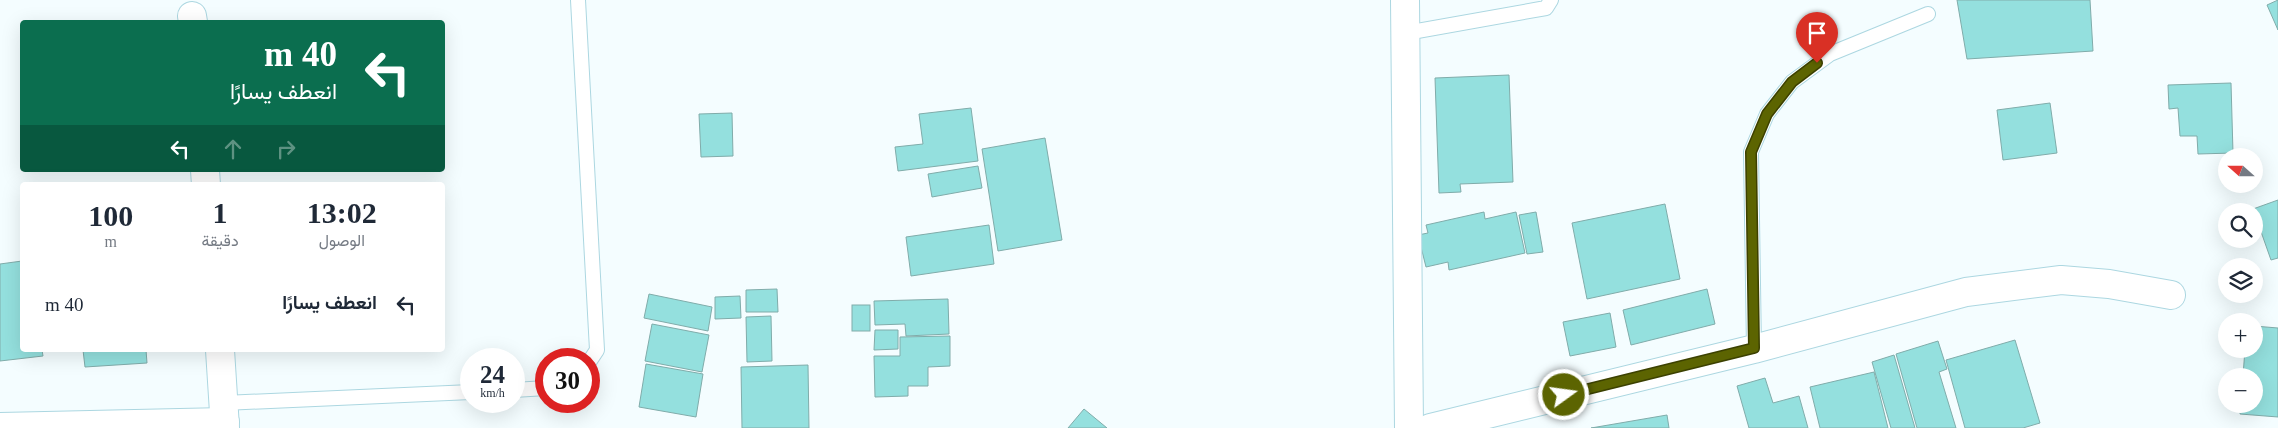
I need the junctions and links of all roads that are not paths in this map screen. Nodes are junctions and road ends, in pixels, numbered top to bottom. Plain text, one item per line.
1 (578, 0) edge
2 (1405, 0) edge
3 (1550, 0) edge
4 (1928, 14) dead end
5 (1406, 34) junction
6 (2171, 295) dead end
7 (597, 348) edge
8 (1754, 348) junction
9 (220, 352) edge
10 (460, 393) edge
11 (225, 418) edge
12 (0, 427) edge
13 (1409, 428) edge
14 (1430, 428) edge

1 - 7 lane
2 - 5 street
3 - 5 lane
4 - 8 lane
5 - 13 street
6 - 8 street
8 - 14 street
9 - 11 street
10 - 11 lane
11 - 12 street

